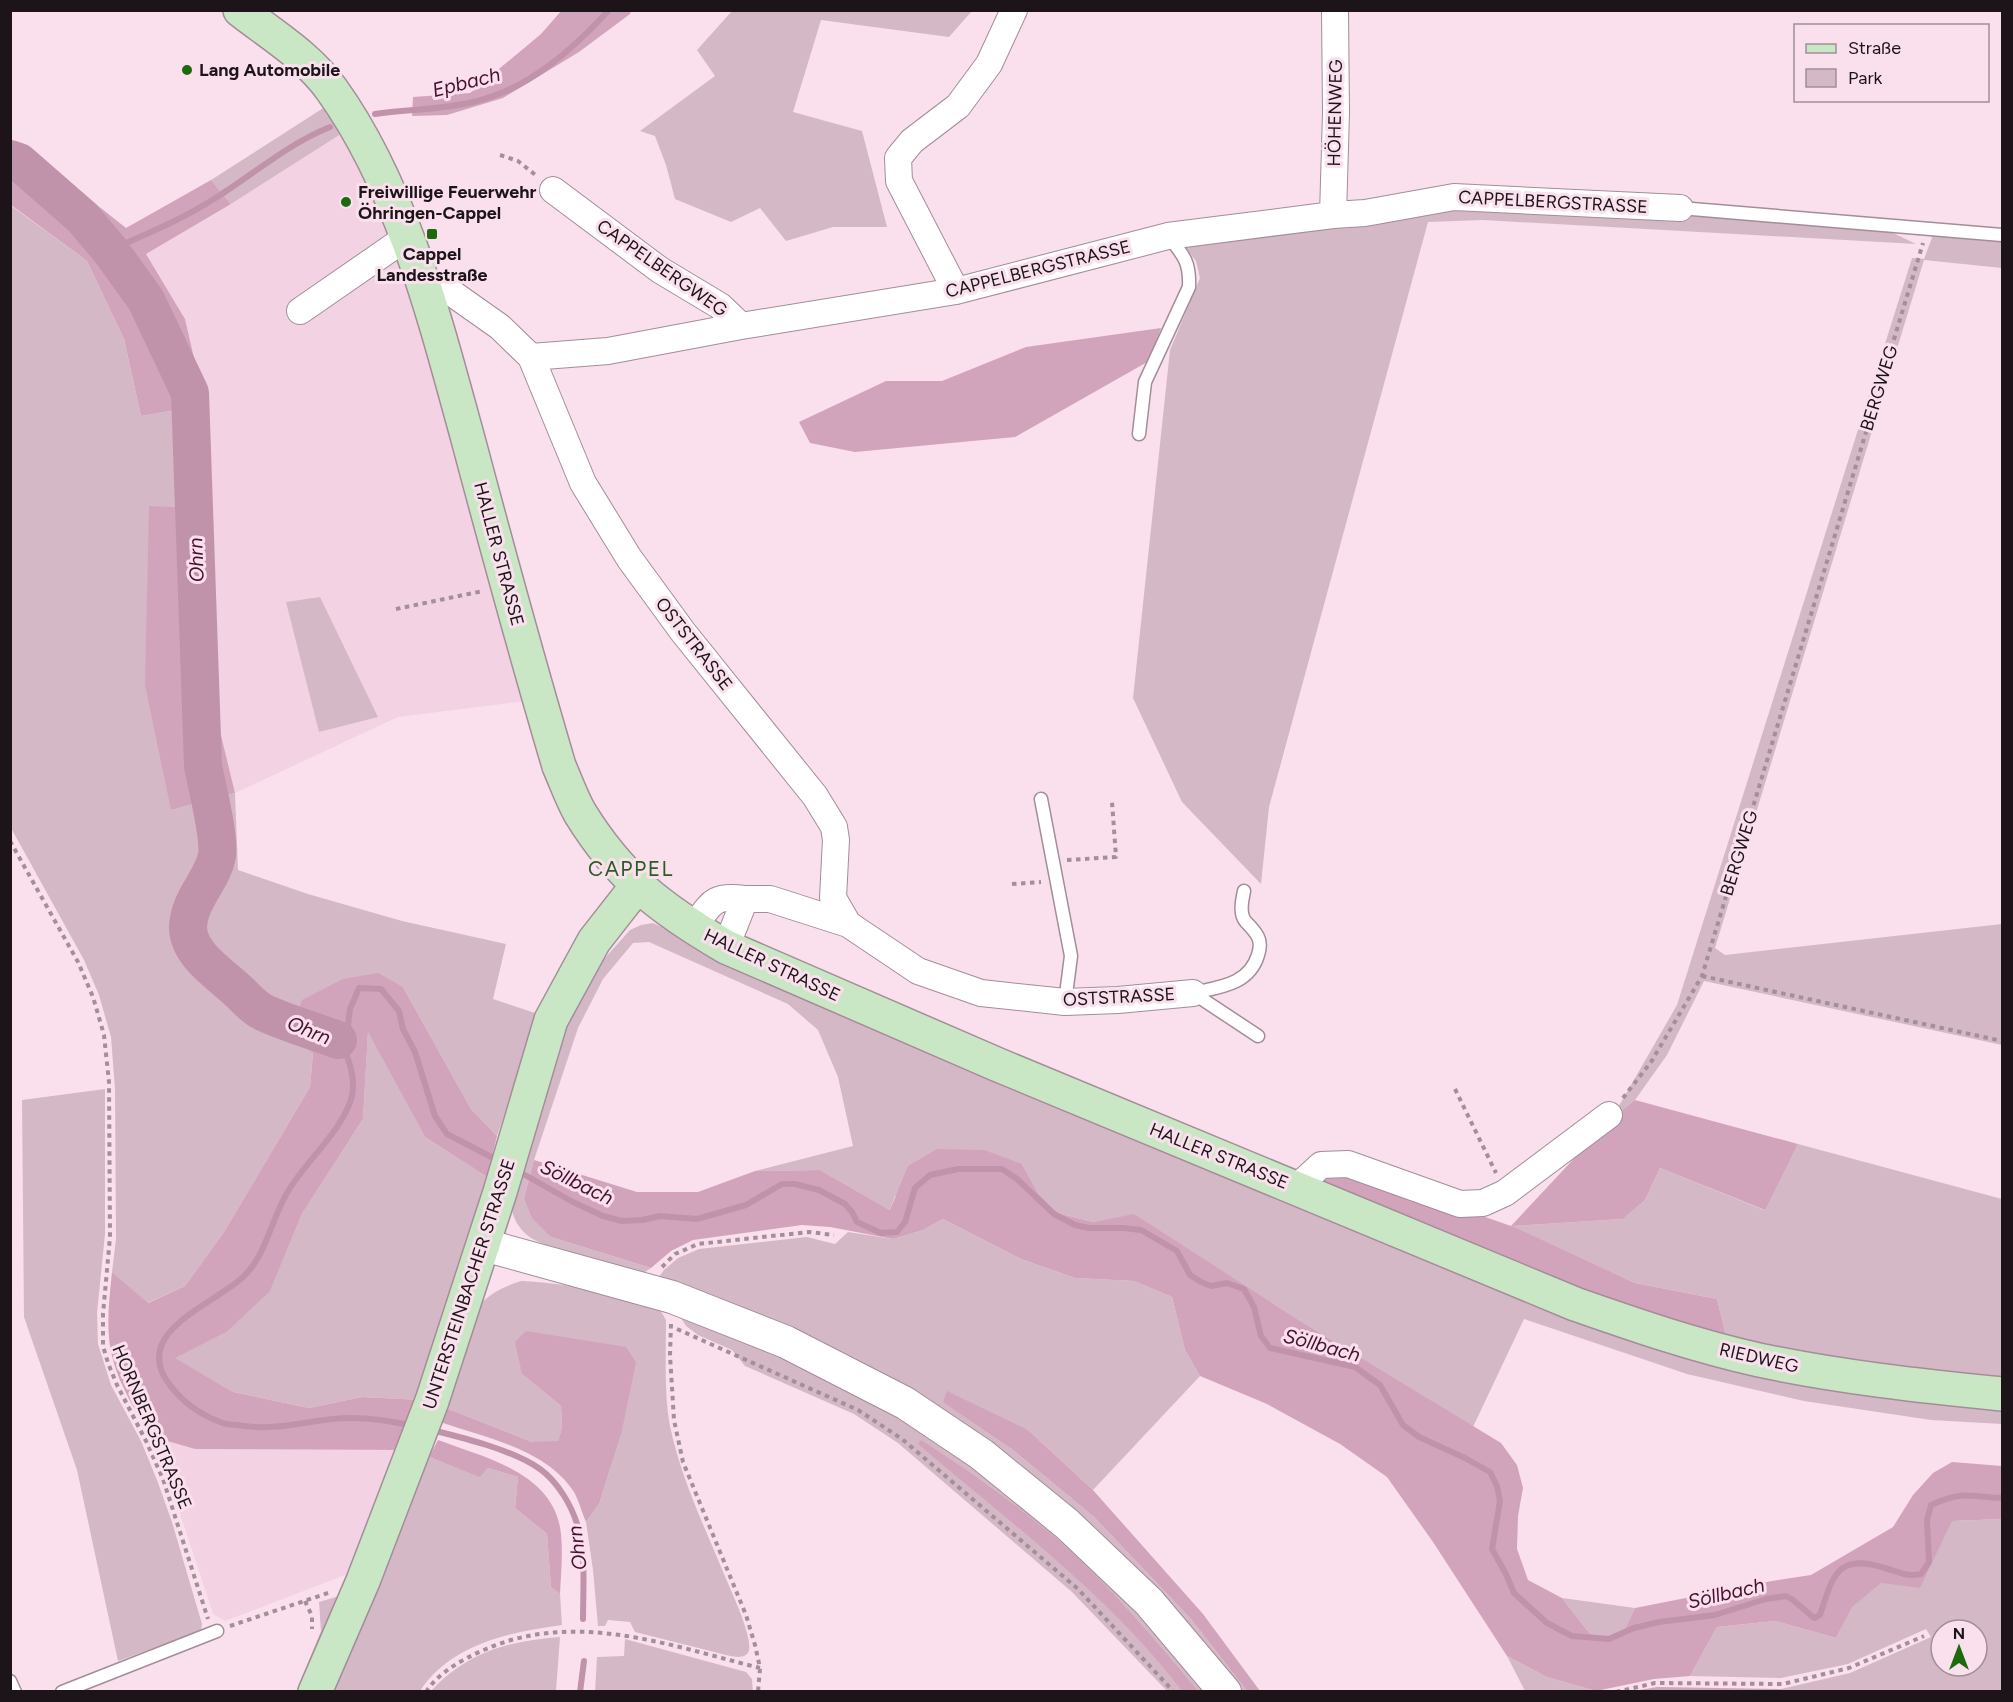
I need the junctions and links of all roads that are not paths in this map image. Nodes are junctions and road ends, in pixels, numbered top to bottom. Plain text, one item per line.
1 (240, 10) edge
2 (1014, 10) edge
3 (1335, 10) edge
4 (553, 190) road end
5 (1680, 208) joint
6 (1333, 215) junction
7 (2002, 235) edge
8 (1168, 236) junction
9 (407, 237) junction
10 (422, 282) junction
11 (956, 291) junction
12 (300, 311) dead end
13 (741, 326) junction
14 (531, 357) junction
15 (1139, 434) dead end
16 (1041, 799) dead end
17 (637, 886) junction
18 (1244, 891) dead end
19 (745, 898) junction
20 (848, 924) junction
21 (693, 928) junction
22 (726, 947) junction
23 (1192, 993) junction
24 (1065, 1002) junction
25 (1258, 1036) dead end
26 (1609, 1115) road end
27 (1296, 1188) junction
28 (484, 1245) junction
29 (1524, 1284) joint
30 (2002, 1394) edge
31 (217, 1631) road end
32 (10, 1681) edge
33 (15, 1692) edge
34 (62, 1692) edge
35 (315, 1692) edge
36 (1225, 1692) edge

1 - 9 main road, HALLER STRASSE
2 - 11 street
3 - 6 street, HÖHENWEG
4 - 13 street, CAPPELBERGWEG
5 - 6 street, CAPPELBERGSTRASSE
5 - 7 lane
6 - 8 street, CAPPELBERGSTRASSE
8 - 11 street, CAPPELBERGSTRASSE
8 - 15 lane
9 - 10 main road, HALLER STRASSE
9 - 12 street
10 - 14 street
10 - 17 main road, HALLER STRASSE
11 - 13 street, CAPPELBERGSTRASSE
13 - 14 street, CAPPELBERGSTRASSE
14 - 20 street, OSTSTRASSE
16 - 24 lane
17 - 21 main road, HALLER STRASSE
17 - 28 main road, UNTERSTEINBACHER STRASSE
18 - 23 lane
19 - 20 street, OSTSTRASSE
19 - 21 street, OSTSTRASSE
19 - 22 street
20 - 24 street, OSTSTRASSE
21 - 22 main road, HALLER STRASSE
22 - 27 main road, HALLER STRASSE
23 - 24 street, OSTSTRASSE
23 - 25 lane
26 - 27 street
27 - 29 main road, HALLER STRASSE
28 - 35 main road, UNTERSTEINBACHER STRASSE
28 - 36 street
29 - 30 main road, RIEDWEG
31 - 34 lane
32 - 33 lane

